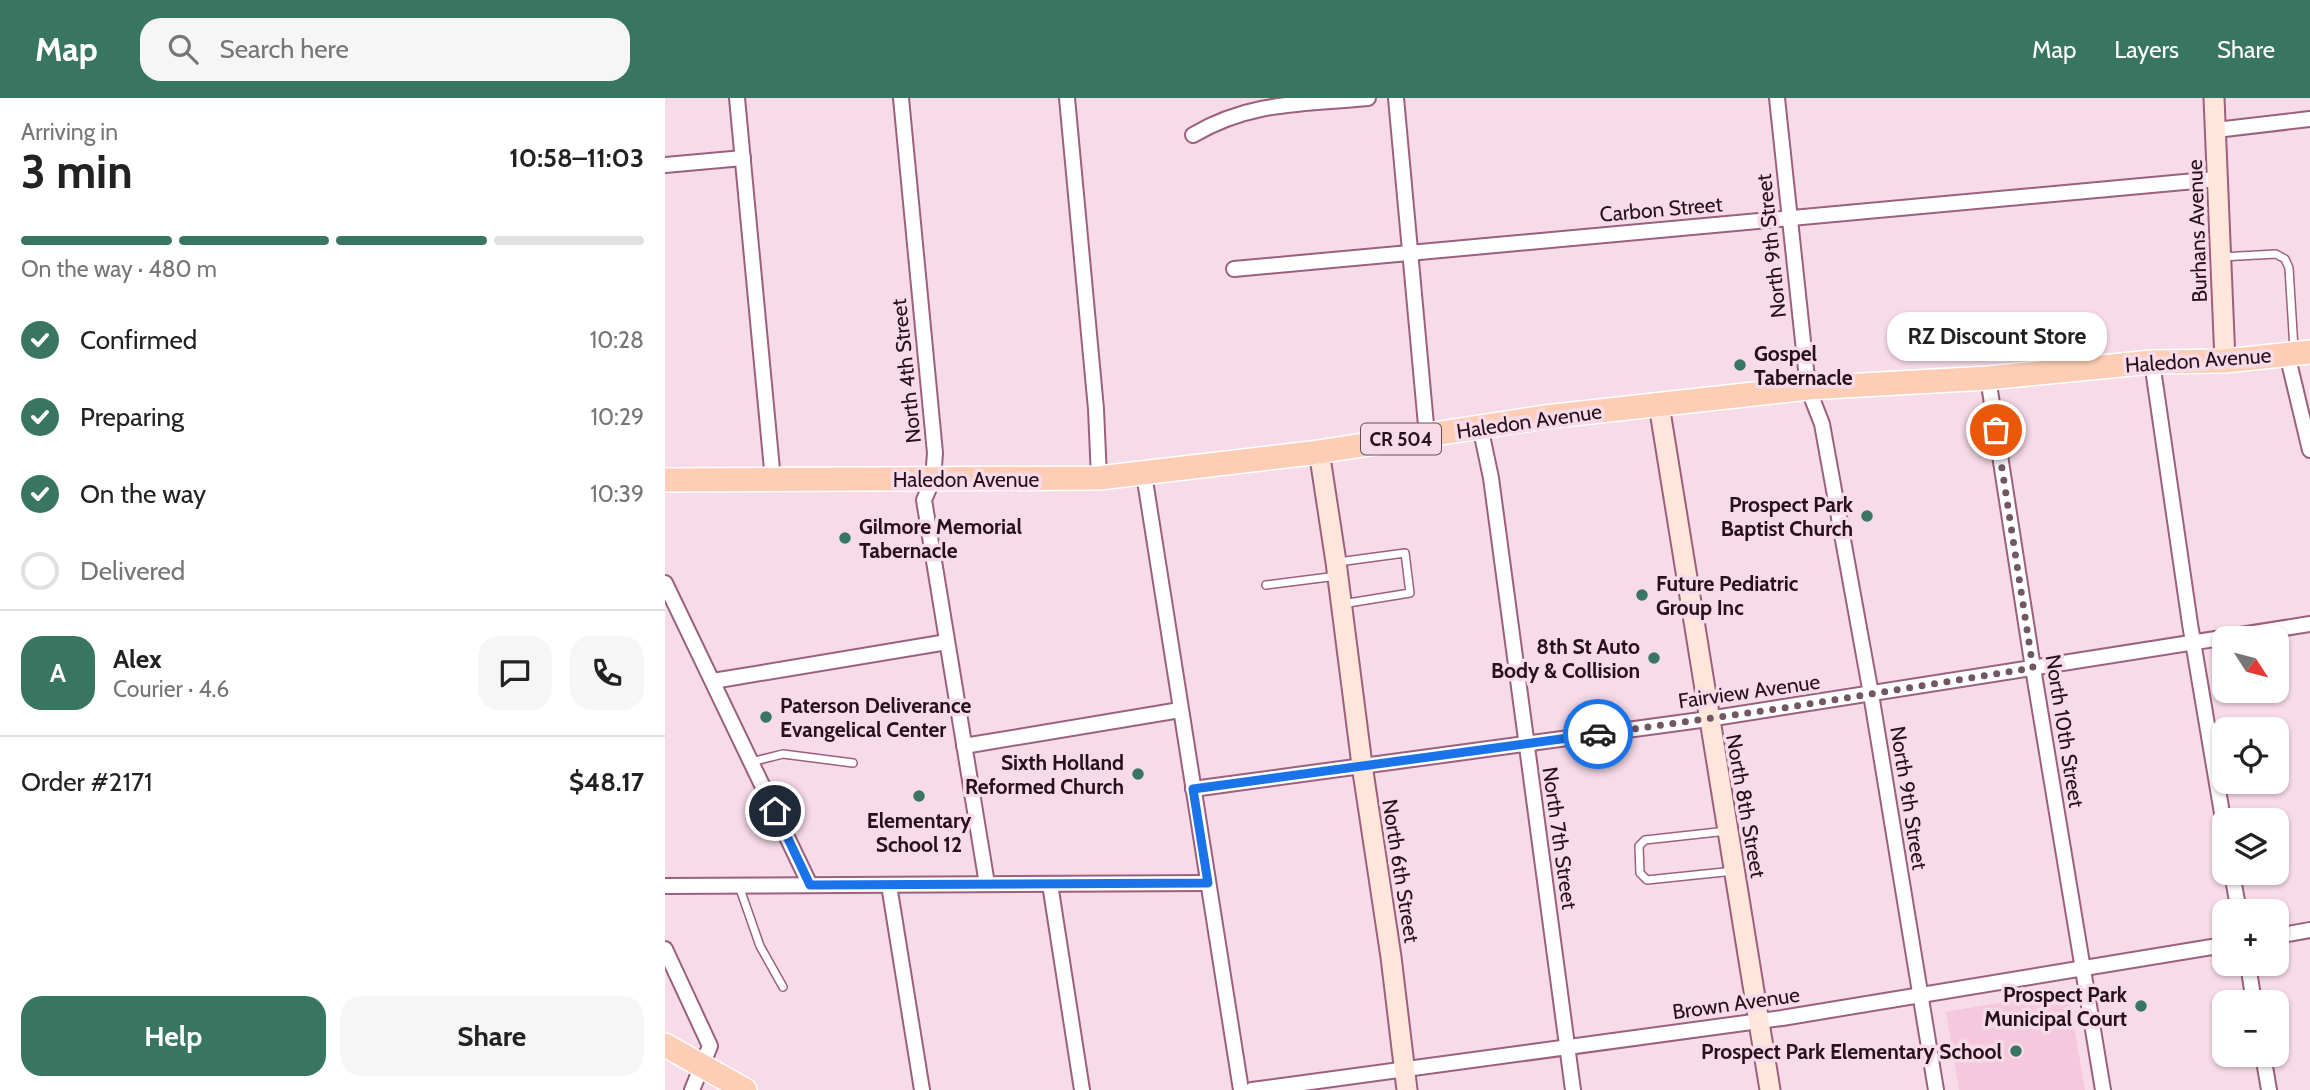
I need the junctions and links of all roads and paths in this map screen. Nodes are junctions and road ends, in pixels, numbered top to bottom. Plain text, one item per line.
1 (737, 98) edge
2 (901, 98) edge
3 (1067, 98) edge
4 (1368, 98) edge
5 (1396, 98) edge
6 (1777, 98) edge
7 (2214, 98) edge
8 (2310, 119) edge
9 (2216, 130) junction
10 (1193, 135) dead end
11 (743, 158) junction
12 (665, 165) edge
13 (2217, 179) junction
14 (1789, 218) junction
15 (1411, 253) junction
16 (2221, 257) junction
17 (1234, 269) dead end
18 (2297, 353) edge
19 (2225, 361) junction
20 (2152, 362) junction
21 (1988, 378) junction
22 (1808, 388) junction
23 (1659, 405) junction
24 (1480, 426) junction
25 (1427, 436) junction
26 (2310, 450) edge
27 (1319, 451) junction
28 (1144, 474) junction
29 (1100, 478) junction
30 (933, 479) junction
31 (665, 480) edge
32 (773, 480) junction
33 (1337, 569) junction
34 (665, 583) edge
35 (1266, 585) dead end
36 (1342, 604) junction
37 (2310, 624) edge
38 (2193, 641) junction
39 (947, 642) junction
40 (2033, 668) junction
41 (713, 681) junction
42 (1871, 694) junction
43 (1180, 710) junction
44 (1708, 719) junction
45 (1526, 744) junction
46 (964, 746) junction
47 (751, 762) junction
48 (853, 763) dead end
49 (1362, 765) junction
50 (1193, 789) junction
51 (2221, 808) edge
52 (1727, 831) junction
53 (1735, 871) junction
54 (1208, 883) junction
55 (987, 884) junction
56 (1050, 884) junction
57 (810, 885) junction
58 (889, 885) junction
59 (665, 886) edge
60 (739, 886) junction
61 (2310, 930) edge
62 (2289, 934) edge
63 (2212, 947) edge
64 (665, 949) edge
65 (2083, 968) junction
66 (783, 987) dead end
67 (1921, 996) junction
68 (1759, 1021) junction
69 (665, 1045) edge
70 (1567, 1046) junction
71 (702, 1066) junction
72 (2265, 1067) edge
73 (1405, 1069) junction
74 (692, 1090) edge
75 (745, 1090) edge
76 (922, 1090) edge
77 (1082, 1090) edge
78 (1241, 1090) edge
79 (1252, 1090) edge
80 (1408, 1090) edge
81 (1573, 1090) edge
82 (1770, 1090) edge
83 (1936, 1090) edge
84 (2103, 1090) edge
85 (2269, 1090) edge

1 - 11 street
2 - 30 street, North 4th Street
3 - 29 street
4 - 10 street
5 - 15 street
6 - 14 street, North 9th Street
7 - 9 street, Burhans Avenue
8 - 9 street
9 - 13 street, Burhans Avenue
11 - 12 street
11 - 32 street
13 - 14 street, Carbon Street
13 - 16 street, Burhans Avenue
14 - 15 street, Carbon Street
14 - 22 street, North 9th Street
15 - 17 street, Carbon Street
15 - 25 street
16 - 18 lane
16 - 19 street, Burhans Avenue
18 - 19 main road, Haledon Avenue / CR 504
18 - 26 street
19 - 20 main road, Haledon Avenue / CR 504
20 - 21 main road, Haledon Avenue / CR 504
20 - 38 street
21 - 22 main road, Haledon Avenue / CR 504
21 - 40 street, North 10th Street
22 - 23 main road, Haledon Avenue / CR 504
22 - 42 street, North 9th Street
23 - 24 main road, Haledon Avenue / CR 504
23 - 44 street, North 8th Street
24 - 25 main road, Haledon Avenue / CR 504
24 - 45 street, North 7th Street
25 - 27 main road, Haledon Avenue / CR 504
27 - 28 main road, Haledon Avenue / CR 504
27 - 33 street, North 6th Street
28 - 29 main road, Haledon Avenue / CR 504
28 - 43 street
29 - 30 main road, Haledon Avenue / CR 504
30 - 32 main road, Haledon Avenue / CR 504
30 - 39 street, North 4th Street
31 - 32 main road, Haledon Avenue / CR 504
33 - 35 lane
33 - 36 street, North 6th Street
33 - 36 lane
34 - 41 street
36 - 49 street, North 6th Street
37 - 38 street, Fairview Avenue
38 - 40 street, Fairview Avenue
38 - 51 street
39 - 41 street
39 - 46 street, North 4th Street
40 - 42 street, Fairview Avenue
40 - 65 street, North 10th Street
41 - 47 street
42 - 44 street, Fairview Avenue
42 - 67 street, North 9th Street
43 - 46 street
43 - 50 street
44 - 45 street, Fairview Avenue
44 - 52 street, North 8th Street
45 - 49 street, Fairview Avenue
45 - 70 street, North 7th Street
46 - 55 street, North 4th Street
47 - 48 lane
47 - 57 street
49 - 50 street, Fairview Avenue
49 - 73 street, North 6th Street
50 - 54 street
52 - 53 street, North 8th Street
52 - 53 lane
53 - 68 street, North 8th Street
54 - 56 street
54 - 78 street
55 - 56 street
55 - 58 street
56 - 77 street
57 - 58 street
57 - 60 street
58 - 76 street
59 - 60 street
60 - 66 lane
61 - 62 street
63 - 65 street, Brown Avenue
64 - 71 street
65 - 67 street, Brown Avenue
65 - 84 street, North 10th Street
67 - 68 street, Brown Avenue
67 - 83 street, North 9th Street
68 - 70 street, Brown Avenue
68 - 82 street, North 8th Street
69 - 71 main road
70 - 73 street, Brown Avenue
70 - 81 street, North 7th Street
71 - 74 street
71 - 75 main road
72 - 85 street
73 - 79 street, Brown Avenue
73 - 80 street, North 6th Street

